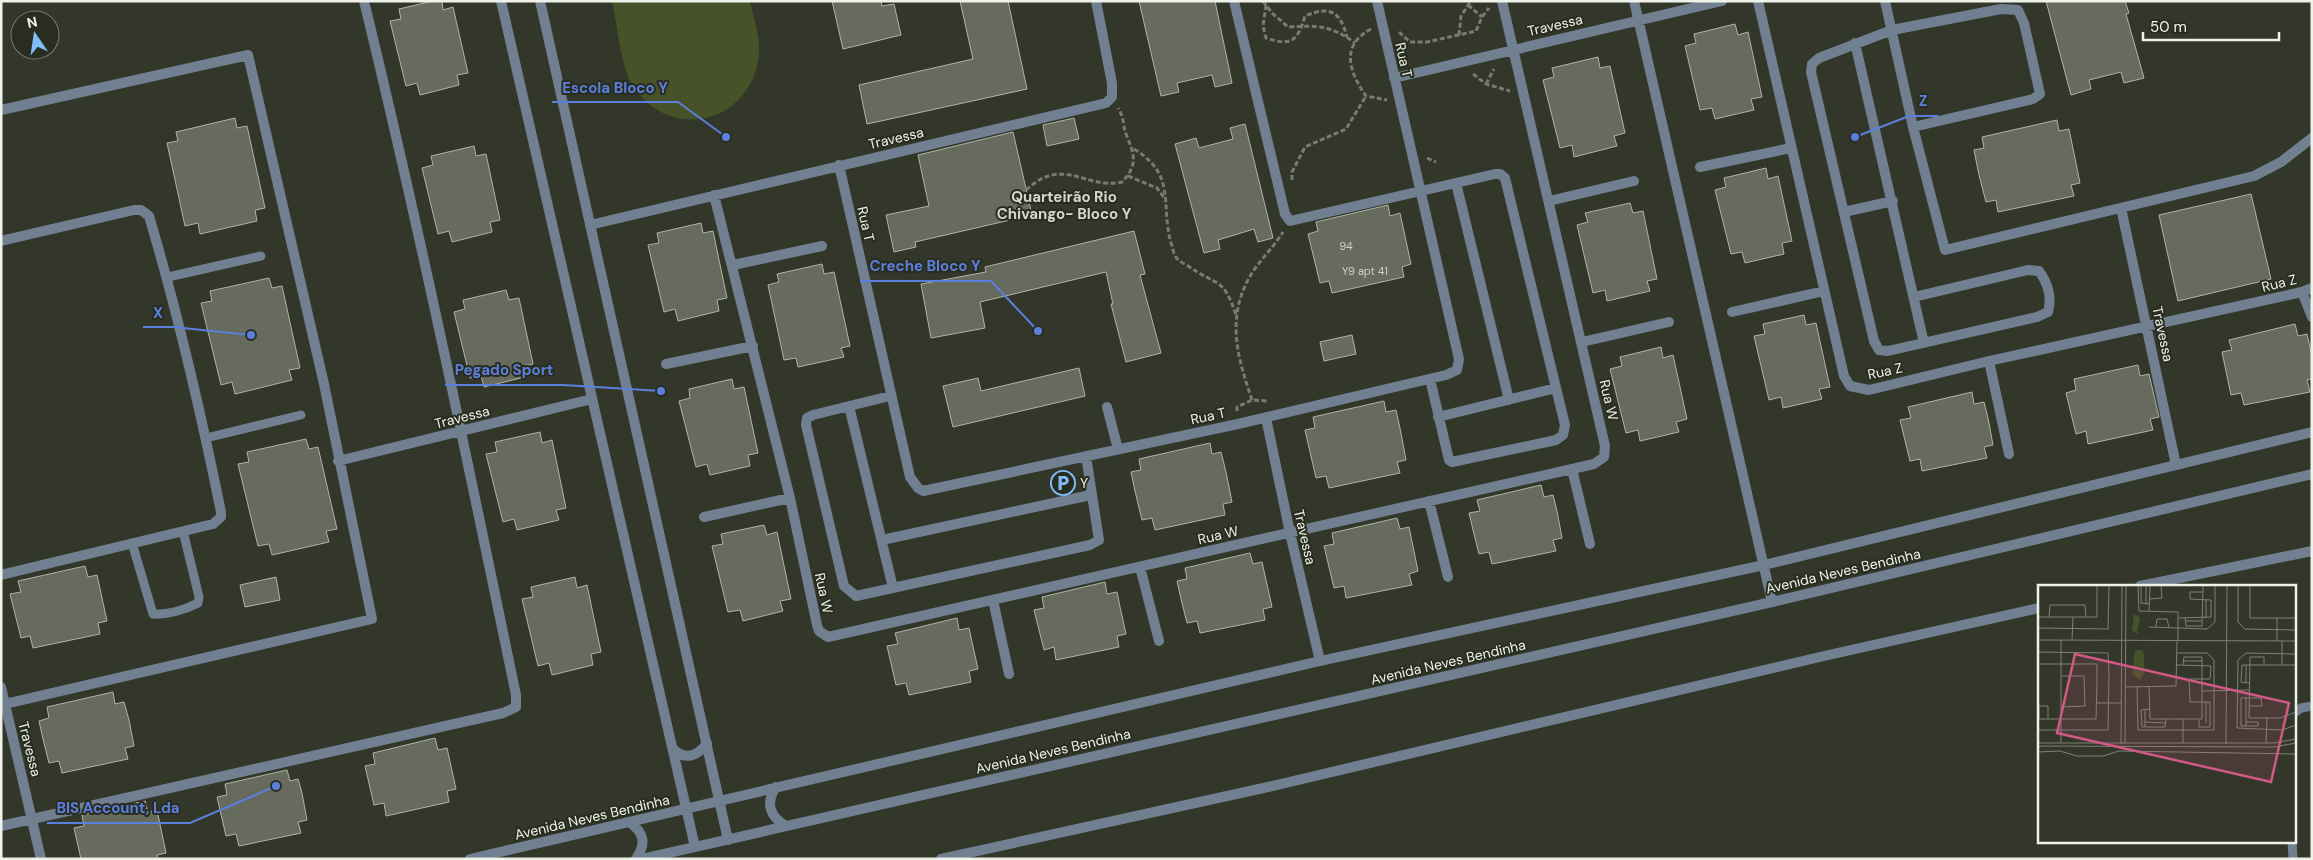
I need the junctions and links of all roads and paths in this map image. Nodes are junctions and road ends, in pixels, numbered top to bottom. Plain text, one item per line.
1 (364, 1) edge
2 (501, 1) edge
3 (540, 1) edge
4 (1096, 1) edge
5 (1234, 1) edge
6 (1377, 1) edge
7 (1471, 1) edge
8 (1502, 1) edge
9 (1634, 1) edge
10 (1722, 1) edge
11 (1758, 1) edge
12 (1885, 1) edge
13 (1265, 3) edge
14 (1468, 5) junction
15 (1491, 6) dead end
16 (1482, 16) junction
17 (1638, 20) junction
18 (1382, 24) junction
19 (1302, 26) junction
20 (1397, 30) dead end
21 (1892, 30) junction
22 (1459, 35) junction
23 (1347, 37) junction
24 (1355, 42) junction
25 (1855, 43) junction
26 (1514, 48) junction
27 (1488, 62) dead end
28 (1495, 67) junction
29 (1470, 68) dead end
30 (1518, 71) junction
31 (1394, 78) junction
32 (1486, 84) junction
33 (1523, 90) junction
34 (1366, 96) junction
35 (1112, 97) junction
36 (1400, 100) junction
37 (1, 110) edge
38 (1913, 127) junction
39 (2310, 144) edge
40 (1791, 148) junction
41 (1134, 149) junction
42 (1424, 156) dead end
43 (1436, 162) dead end
44 (839, 165) junction
45 (1700, 167) dead end
46 (1128, 176) junction
47 (1634, 181) dead end
48 (1292, 182) dead end
49 (1456, 183) junction
50 (1026, 190) dead end
51 (1421, 192) junction
52 (714, 195) junction
53 (1167, 201) junction
54 (1549, 201) junction
55 (1893, 201) junction
56 (2121, 208) junction
57 (1844, 212) junction
58 (1290, 221) junction
59 (590, 225) junction
60 (1, 241) edge
61 (822, 246) dead end
62 (261, 256) dead end
63 (733, 265) junction
64 (168, 278) junction
65 (2312, 288) edge
66 (1824, 291) junction
67 (2302, 292) junction
68 (1914, 297) junction
69 (1732, 312) dead end
70 (1236, 316) junction
71 (2312, 317) edge
72 (1669, 322) dead end
73 (2148, 327) junction
74 (1582, 342) junction
75 (1924, 343) junction
76 (753, 346) junction
77 (1989, 361) junction
78 (666, 364) dead end
79 (1430, 379) junction
80 (1556, 388) junction
81 (890, 396) junction
82 (592, 399) junction
83 (1252, 400) dead end
84 (1509, 400) junction
85 (849, 406) junction
86 (1107, 407) dead end
87 (300, 415) dead end
88 (1438, 417) junction
89 (1266, 418) junction
90 (461, 432) junction
91 (2312, 432) edge
92 (206, 438) junction
93 (1118, 449) junction
94 (2009, 454) dead end
95 (1086, 456) junction
96 (338, 461) junction
97 (2176, 465) junction
98 (1572, 469) junction
99 (2312, 474) edge
100 (1091, 495) junction
101 (790, 498) junction
102 (1429, 501) junction
103 (704, 517) dead end
104 (183, 531) junction
105 (1290, 533) junction
106 (882, 540) junction
107 (132, 543) junction
108 (1590, 544) dead end
109 (2312, 550) edge
110 (1764, 565) junction
111 (1140, 567) junction
112 (1, 575) edge
113 (1448, 577) dead end
114 (2145, 585) edge
115 (893, 588) junction
116 (993, 600) junction
117 (1772, 602) junction
118 (2038, 608) edge
119 (1159, 641) dead end
120 (1320, 661) junction
121 (1009, 674) dead end
122 (1, 687) edge
123 (3, 704) edge
124 (2312, 706) edge
125 (2296, 712) edge
126 (707, 743) junction
127 (673, 750) junction
128 (776, 787) junction
129 (720, 800) junction
130 (686, 809) junction
131 (32, 818) junction
132 (629, 822) junction
133 (1, 826) edge
134 (786, 826) junction
135 (728, 840) junction
136 (2292, 842) edge
137 (695, 847) junction
138 (669, 856) edge
139 (42, 859) edge
140 (470, 859) edge
141 (636, 859) edge
142 (642, 859) edge
143 (941, 859) edge
144 (2293, 859) edge

1 - 90 street
2 - 82 street
3 - 59 street
4 - 35 street
5 - 58 street
6 - 18 street, Rua T
7 - 14 path
8 - 26 street, Rua W
9 - 17 street
10 - 17 street, Travessa
11 - 40 street, Rua Z
12 - 21 street
13 - 19 path
13 - 19 path
14 - 16 path
14 - 22 path
15 - 16 path
16 - 22 path
17 - 26 street, Travessa
17 - 110 street
18 - 24 path
18 - 31 street, Rua T
19 - 23 path
19 - 23 path
20 - 22 path
21 - 25 street
21 - 38 street
21 - 38 street
23 - 24 path
24 - 34 path
25 - 55 street
25 - 57 street
26 - 30 street, Rua W
26 - 31 street, Travessa
27 - 28 path
28 - 30 path
28 - 32 path
29 - 32 path
30 - 33 street, Rua W
31 - 36 street, Rua T
32 - 33 path
33 - 54 street, Rua W
34 - 36 path
34 - 48 path
35 - 41 path
35 - 44 street, Travessa
36 - 51 street, Rua T
37 - 96 street
38 - 56 street
39 - 56 street
40 - 45 street
40 - 66 street, Rua Z
41 - 46 path
41 - 53 path
42 - 43 path
44 - 52 street, Travessa
44 - 81 street, Rua T
46 - 50 path
46 - 53 path
47 - 54 street
49 - 51 street
49 - 80 street
49 - 84 street
51 - 58 street
51 - 79 street, Rua T
52 - 59 street, Travessa
52 - 63 street, Rua W
53 - 70 path
54 - 74 street, Rua W
55 - 57 street
55 - 68 street
56 - 73 street, Travessa
57 - 75 street
58 - 70 path
59 - 126 street
60 - 64 street
61 - 63 street
62 - 64 lane
63 - 76 street, Rua W
64 - 92 street
65 - 67 street, Rua Z
66 - 69 street
66 - 77 street, Rua Z
67 - 71 street
67 - 73 street, Rua Z
68 - 75 street
68 - 75 street
70 - 83 path
72 - 74 street
73 - 77 street, Rua Z
73 - 97 street, Travessa
74 - 98 street, Rua W
76 - 78 street
76 - 101 street, Rua W
77 - 94 street
79 - 88 street
79 - 89 street, Rua T
80 - 84 street
80 - 88 street
81 - 85 street
81 - 95 street, Rua T
82 - 90 street, Travessa
82 - 127 street
84 - 88 street
85 - 106 street
85 - 115 street
86 - 93 street
87 - 92 lane
89 - 93 street, Rua T
89 - 105 street, Travessa
90 - 96 street, Travessa
90 - 131 street
91 - 97 street, Avenida Neves Bendinha
92 - 104 street
93 - 95 street, Rua T
95 - 100 street
96 - 123 street
97 - 110 street, Avenida Neves Bendinha
98 - 102 street, Rua W
98 - 108 street
99 - 117 street, Avenida Neves Bendinha
100 - 106 street
100 - 115 street
101 - 103 street
101 - 116 street, Rua W
102 - 105 street, Rua W
102 - 113 street
104 - 107 street
104 - 107 lane
105 - 111 street, Rua W
105 - 120 street, Travessa
106 - 115 street
107 - 112 street
109 - 114 street
110 - 117 street
110 - 120 street, Avenida Neves Bendinha
111 - 116 street, Rua W
111 - 119 street
116 - 121 street
117 - 134 street, Avenida Neves Bendinha
118 - 143 street
120 - 128 street, Avenida Neves Bendinha
122 - 123 street, Travessa
123 - 131 street, Travessa
124 - 125 lane
126 - 127 street
126 - 129 street
127 - 130 street
128 - 129 street, Avenida Neves Bendinha
128 - 134 street
129 - 130 street, Avenida Neves Bendinha
129 - 135 street
130 - 132 street, Avenida Neves Bendinha
130 - 137 street
131 - 133 street
131 - 139 street, Travessa
132 - 140 street, Avenida Neves Bendinha
132 - 141 street
134 - 135 street, Avenida Neves Bendinha
135 - 137 street, Avenida Neves Bendinha
136 - 144 lane
137 - 138 street, Avenida Neves Bendinha
138 - 142 street, Avenida Neves Bendinha

